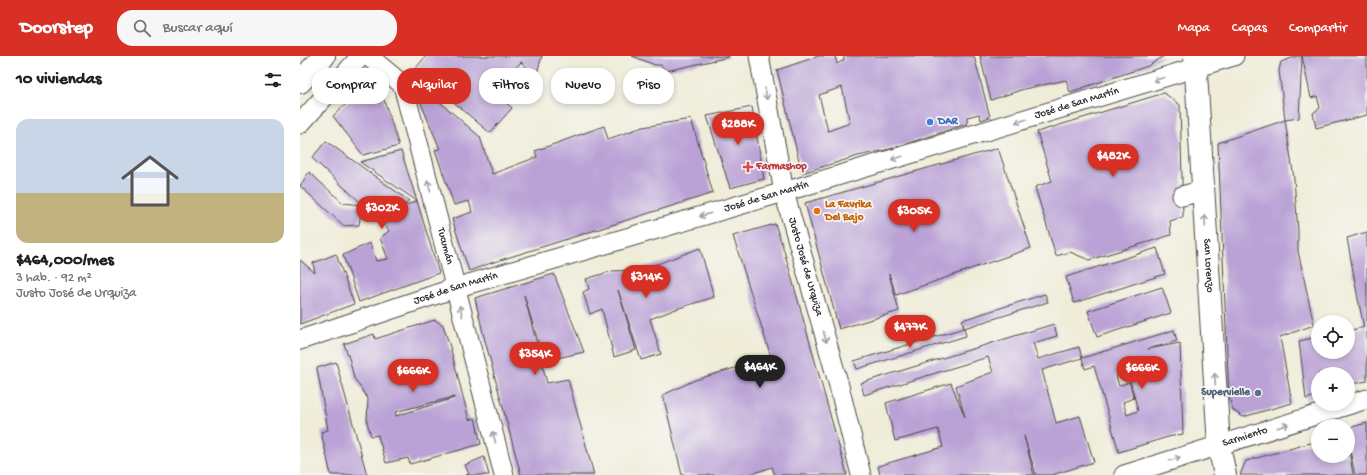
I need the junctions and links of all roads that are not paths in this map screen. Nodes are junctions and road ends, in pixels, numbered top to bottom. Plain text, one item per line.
1 (324, 56) edge
2 (361, 56) edge
3 (368, 56) edge
4 (759, 56) edge
5 (1234, 56) edge
6 (1196, 62) edge
7 (300, 82) edge
8 (300, 124) edge
9 (1204, 190) junction
10 (784, 192) junction
11 (1182, 196) dead end
12 (455, 288) junction
13 (300, 340) edge
14 (1367, 400) edge
15 (1219, 446) junction
16 (504, 475) edge
17 (861, 475) edge
18 (1124, 475) edge
19 (1225, 475) edge

1 - 7 main road
2 - 8 street
12 -> 3 street, Tucumán
4 -> 10 street, Justo José de Urquiza
5 - 6 street, José de San Martín
6 - 9 main road, San Lorenzo
6 -> 10 street, José de San Martín
9 - 11 street
15 -> 9 main road, San Lorenzo
10 -> 12 street, José de San Martín
10 -> 17 street, Justo José de Urquiza
12 - 13 street, José de San Martín
16 -> 12 street, Tucumán
15 -> 14 street, Sarmiento
18 -> 15 street, Sarmiento
15 - 19 main road, San Lorenzo

